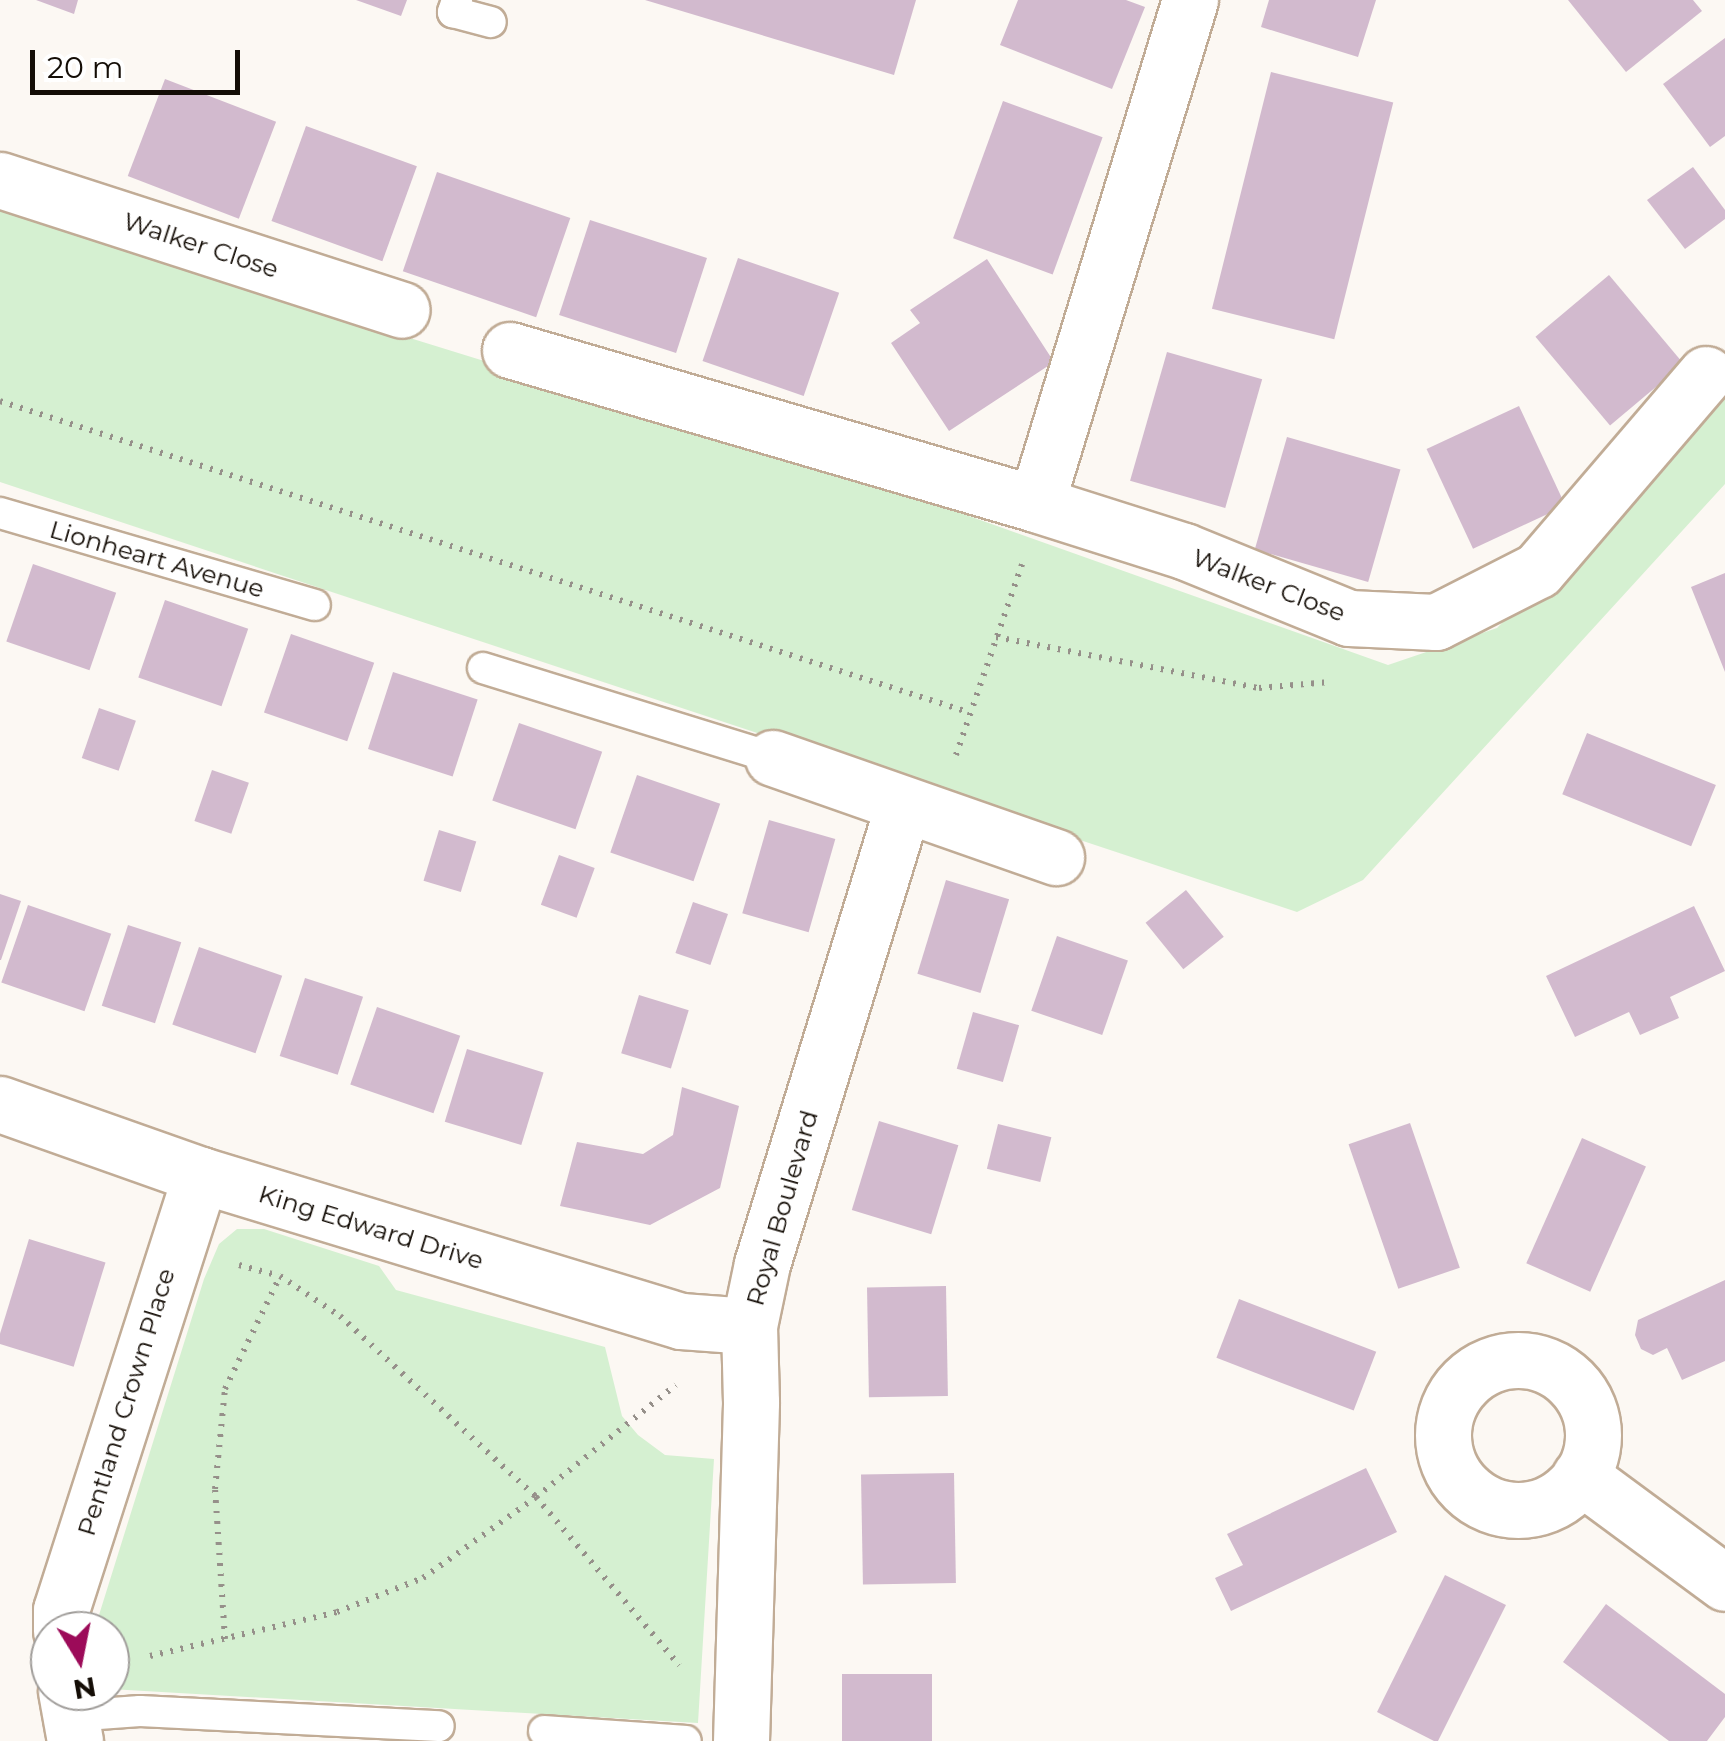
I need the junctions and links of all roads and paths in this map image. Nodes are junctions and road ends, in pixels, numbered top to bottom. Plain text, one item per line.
1 (457, 0) edge
2 (1190, 0) edge
3 (491, 22) dead end
4 (0, 180) edge
5 (402, 310) dead end
6 (510, 350) dead end
7 (1706, 374) dead end
8 (0, 401) edge
9 (1036, 504) junction
10 (0, 513) edge
11 (315, 605) dead end
12 (483, 668) dead end
13 (968, 712) junction
14 (773, 758) joint
15 (921, 813) junction
16 (1056, 858) dead end
17 (0, 1104) edge
18 (201, 1175) junction
19 (174, 1249) junction
20 (280, 1276) junction
21 (749, 1326) junction
22 (1580, 1476) dead end
23 (536, 1497) junction
24 (1725, 1583) edge
25 (61, 1611) edge
26 (225, 1639) junction
27 (139, 1658) dead end
28 (691, 1681) dead end
29 (71, 1716) edge
30 (439, 1726) dead end
31 (544, 1731) dead end
32 (686, 1741) edge
33 (741, 1741) edge

1 - 3 lane
2 - 9 street
4 - 5 street, Walker Close
6 - 9 street, Walker Close
7 - 9 street, Walker Close
8 - 13 path
9 - 13 path
10 - 11 lane, Lionheart Avenue
12 - 14 lane
13 - 15 path
14 - 15 street
15 - 16 street
15 - 21 street, Royal Boulevard
17 - 18 street, King Edward Drive
18 - 19 street, Pentland Crown Place
18 - 21 street, King Edward Drive
19 - 20 path
19 - 25 street, Pentland Crown Place
20 - 23 path
20 - 26 path
21 - 23 path
21 - 33 street, Royal Boulevard
22 - 24 street
23 - 26 path
23 - 28 path
26 - 27 path
29 - 30 lane
31 - 32 lane

